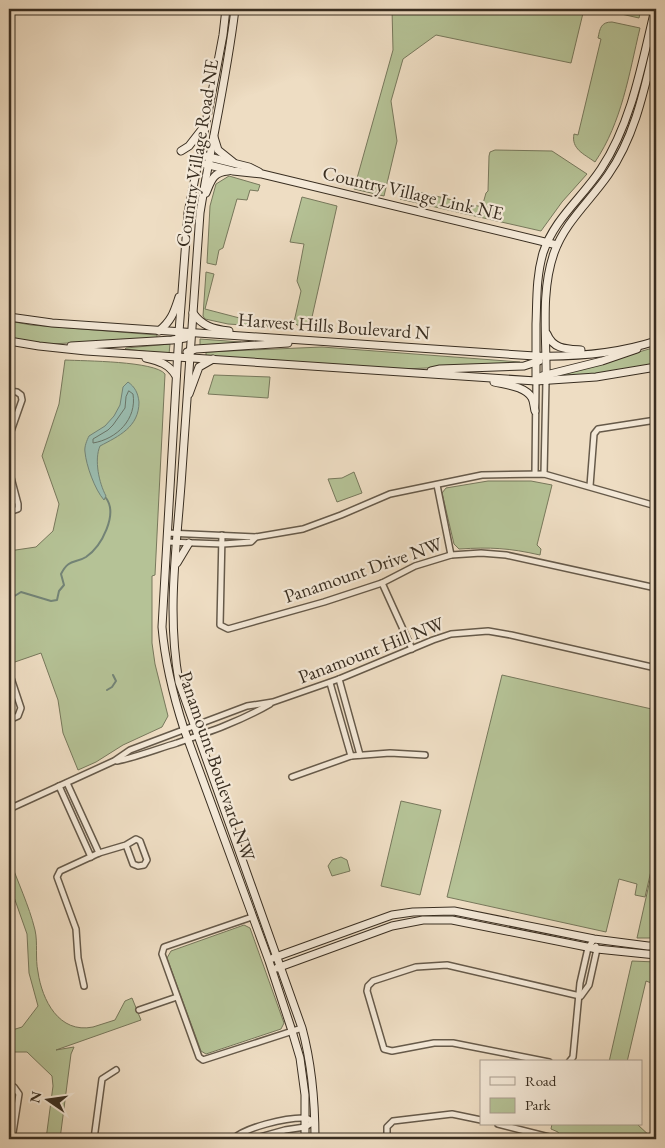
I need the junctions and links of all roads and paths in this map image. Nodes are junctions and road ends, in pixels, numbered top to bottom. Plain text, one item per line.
1 (226, 9) edge
2 (235, 9) edge
3 (654, 9) edge
4 (656, 40) edge
5 (205, 126) junction
6 (214, 136) junction
7 (181, 151) dead end
8 (198, 158) junction
9 (208, 161) junction
10 (234, 167) junction
11 (200, 213) junction
12 (548, 242) junction
13 (557, 245) junction
14 (183, 287) junction
15 (192, 313) junction
16 (9, 317) edge
17 (159, 330) junction
18 (546, 332) junction
19 (191, 333) junction
20 (179, 336) junction
21 (258, 337) junction
22 (9, 341) edge
23 (316, 341) junction
24 (656, 341) edge
25 (646, 345) junction
26 (49, 347) junction
27 (604, 351) junction
28 (131, 354) junction
29 (189, 354) junction
30 (545, 356) junction
31 (178, 357) junction
32 (214, 359) junction
33 (536, 359) junction
34 (656, 367) edge
35 (424, 373) junction
36 (177, 376) junction
37 (479, 378) junction
38 (546, 378) junction
39 (536, 381) junction
40 (9, 391) edge
41 (186, 404) junction
42 (535, 411) junction
43 (656, 420) edge
44 (9, 437) edge
45 (9, 470) edge
46 (535, 473) junction
47 (544, 474) junction
48 (437, 485) junction
49 (590, 486) junction
50 (656, 506) edge
51 (9, 512) edge
52 (167, 533) junction
53 (177, 533) junction
54 (222, 536) junction
55 (256, 537) junction
56 (167, 542) junction
57 (176, 542) junction
58 (189, 543) junction
59 (222, 544) junction
60 (451, 555) junction
61 (175, 568) junction
62 (382, 583) junction
63 (656, 588) edge
64 (412, 649) junction
65 (656, 668) edge
66 (9, 672) edge
67 (339, 680) junction
68 (330, 683) junction
69 (272, 702) junction
70 (9, 720) edge
71 (194, 726) junction
72 (184, 729) junction
73 (197, 736) junction
74 (188, 739) junction
75 (360, 755) junction
76 (425, 755) dead end
77 (351, 756) junction
78 (114, 761) junction
79 (292, 777) dead end
80 (67, 783) junction
81 (59, 786) junction
82 (9, 808) edge
83 (126, 845) junction
84 (239, 851) junction
85 (95, 855) junction
86 (230, 855) junction
87 (262, 914) junction
88 (252, 917) junction
89 (594, 939) junction
90 (656, 946) edge
91 (588, 948) junction
92 (597, 950) junction
93 (656, 955) edge
94 (277, 957) junction
95 (268, 960) junction
96 (281, 967) junction
97 (272, 970) junction
98 (84, 986) dead end
99 (580, 996) junction
100 (177, 997) junction
101 (140, 1010) dead end
102 (302, 1028) junction
103 (292, 1031) junction
104 (539, 1060) edge
105 (571, 1060) edge
106 (116, 1070) dead end
107 (9, 1087) edge
108 (305, 1118) junction
109 (480, 1120) edge
110 (314, 1122) junction
111 (506, 1126) edge
112 (306, 1127) junction
113 (12, 1139) edge
114 (94, 1139) edge
115 (233, 1139) edge
116 (253, 1139) edge
117 (305, 1139) edge
118 (315, 1139) edge
119 (387, 1139) edge
120 (552, 1139) edge

1 - 5 street, Country Village Road NE
2 - 6 street, Country Village Road NE
3 - 12 street
4 - 13 street
5 - 7 street
5 - 8 street, Country Village Road NE
6 - 9 street, Country Village Road NE
6 - 10 street
8 - 9 street, Country Village Link NE
8 - 14 street, Country Village Road NE
9 - 10 street, Country Village Link NE
9 - 11 street, Country Village Road NE
10 - 11 street
10 - 12 street, Country Village Link NE
11 - 15 street, Country Village Road NE
12 - 13 street, Country Village Link NE
12 - 33 street
13 - 18 street
14 - 17 street
14 - 20 street, Country Village Road NE
15 - 19 street, Country Village Road NE
15 - 21 street
16 - 17 street, Harvest Hills Boulevard N
17 - 20 street, Harvest Hills Boulevard N
18 - 27 street
18 - 30 street
19 - 20 street, Harvest Hills Boulevard N
19 - 21 street, Harvest Hills Boulevard N
19 - 29 street, Panamount Boulevard NW
20 - 26 street
20 - 31 street, Panamount Boulevard NW
21 - 23 street, Harvest Hills Boulevard N
22 - 26 street
23 - 29 street
23 - 33 street, Harvest Hills Boulevard N
24 - 25 street, Harvest Hills Boulevard N
25 - 27 street, Harvest Hills Boulevard N
25 - 38 street
26 - 28 street
27 - 30 street, Harvest Hills Boulevard N
28 - 31 street
28 - 36 street
29 - 31 street
29 - 32 street
29 - 41 street, Panamount Boulevard NW
30 - 33 street, Harvest Hills Boulevard N
30 - 38 street
31 - 36 street, Panamount Boulevard NW
32 - 35 street
32 - 41 street
33 - 35 street
33 - 39 street
34 - 38 street
35 - 37 street
36 - 52 street, Panamount Boulevard NW
37 - 39 street
37 - 42 street
38 - 39 street
38 - 47 street
39 - 42 street
40 - 44 street
41 - 53 street, Panamount Boulevard NW
42 - 46 street
43 - 49 street
45 - 51 street
46 - 47 street
46 - 48 street
47 - 49 street
48 - 55 street
48 - 60 street
49 - 50 street
52 - 53 street
52 - 56 street, Panamount Boulevard NW
53 - 54 street
53 - 57 street, Panamount Boulevard NW
54 - 55 street
54 - 59 street, Panamount Drive NW
55 - 59 street
56 - 57 street
56 - 72 street, Panamount Boulevard NW
57 - 58 street
57 - 61 street, Panamount Boulevard NW
58 - 59 street
58 - 61 street
59 - 62 street, Panamount Drive NW
60 - 62 street, Panamount Drive NW
60 - 63 street, Panamount Drive NW
61 - 71 street, Panamount Boulevard NW
62 - 64 street
64 - 65 street, Panamount Hill NW
64 - 67 street, Panamount Hill NW
66 - 70 street
67 - 68 street, Panamount Hill NW
67 - 75 street
68 - 69 street, Panamount Hill NW
68 - 77 street
69 - 71 street, Panamount Hill NW
69 - 73 street, Panamount Hill NW
71 - 72 street, Panamount Hill NW
71 - 73 street, Panamount Boulevard NW
72 - 74 street, Panamount Boulevard NW
72 - 78 street, Panamount Hill NW
73 - 74 street, Panamount Hill NW
73 - 84 street, Panamount Boulevard NW
74 - 78 street, Panamount Hill NW
74 - 86 street, Panamount Boulevard NW
75 - 76 street
75 - 77 street
77 - 79 street
78 - 80 street, Panamount Hill NW
80 - 81 street, Panamount Hill NW
80 - 85 street
81 - 82 street, Panamount Hill NW
81 - 85 street
83 - 83 street
83 - 85 street
84 - 86 street
84 - 87 street, Panamount Boulevard NW
85 - 98 street
86 - 88 street, Panamount Boulevard NW
87 - 88 street
87 - 94 street, Panamount Boulevard NW
88 - 95 street, Panamount Boulevard NW
88 - 100 street
89 - 90 street
89 - 91 street
89 - 92 street
89 - 94 street
91 - 92 street
91 - 96 street
91 - 99 street
92 - 93 street
92 - 99 street
94 - 95 street
94 - 96 street, Panamount Boulevard NW
95 - 97 street, Panamount Boulevard NW
96 - 97 street
96 - 102 street, Panamount Boulevard NW
97 - 103 street, Panamount Boulevard NW
99 - 104 street
99 - 105 street
100 - 101 street
100 - 103 street
102 - 103 street
102 - 110 street, Panamount Boulevard NW
103 - 108 street, Panamount Boulevard NW
106 - 114 street
107 - 113 street
108 - 110 street
108 - 112 street, Panamount Boulevard NW
108 - 115 street
109 - 119 street
110 - 112 street
110 - 118 street, Panamount Boulevard NW
111 - 120 street
112 - 116 street
112 - 117 street, Panamount Boulevard NW

